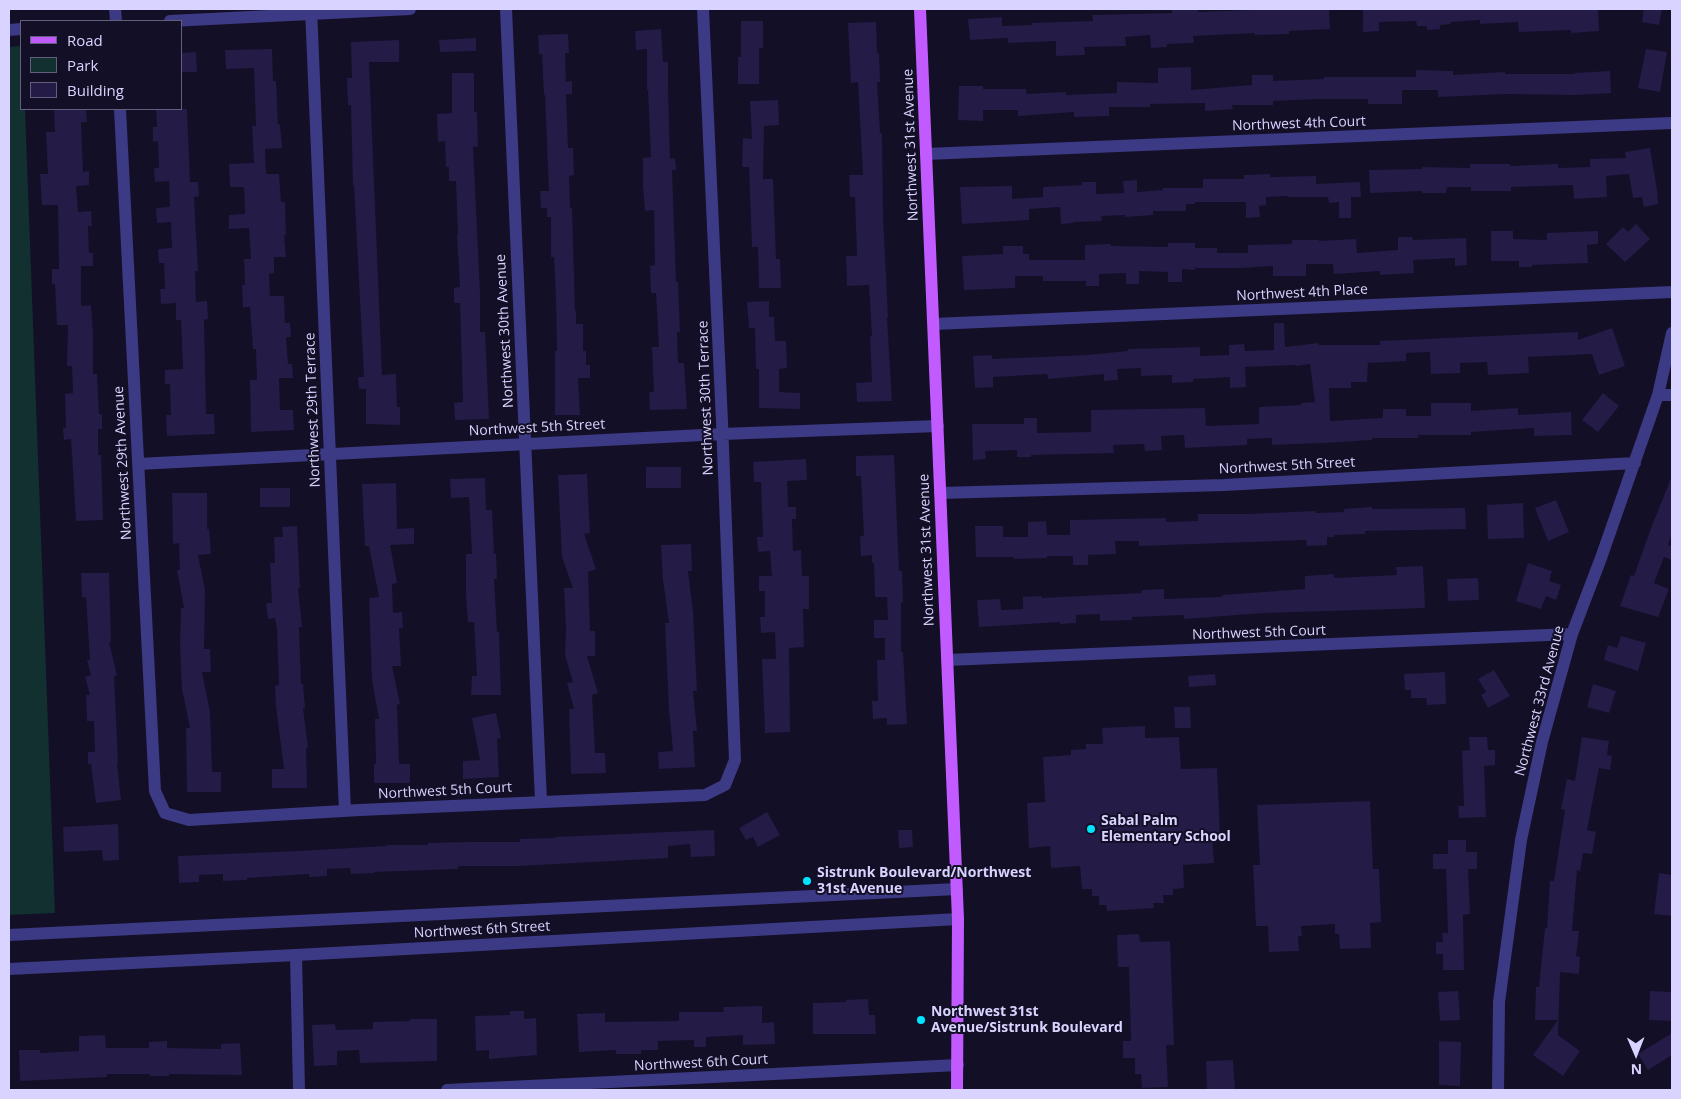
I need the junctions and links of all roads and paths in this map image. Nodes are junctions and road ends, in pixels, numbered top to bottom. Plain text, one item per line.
1 (410, 9) edge
2 (506, 9) edge
3 (703, 9) edge
4 (920, 9) edge
5 (311, 11) edge
6 (182, 20) edge
7 (120, 110) edge
8 (1672, 123) edge
9 (926, 154) junction
10 (1672, 292) edge
11 (934, 324) junction
12 (1672, 333) edge
13 (1658, 395) junction
14 (1672, 395) edge
15 (938, 426) junction
16 (722, 434) junction
17 (525, 444) junction
18 (330, 454) junction
19 (1635, 463) junction
20 (138, 464) junction
21 (940, 493) junction
22 (1572, 634) junction
23 (947, 660) junction
24 (726, 785) joint
25 (541, 801) junction
26 (345, 811) junction
27 (165, 813) joint
28 (956, 889) junction
29 (958, 920) junction
30 (9, 934) edge
31 (296, 955) junction
32 (9, 969) edge
33 (958, 1065) junction
34 (299, 1090) edge
35 (447, 1090) edge
36 (957, 1090) edge
37 (1498, 1090) edge

1 - 5 street
2 - 17 street, Northwest 30th Avenue
3 - 16 street, Northwest 30th Terrace
4 - 9 main road, Northwest 31st Avenue
5 - 6 street
5 - 18 street, Northwest 29th Terrace
7 - 20 street, Northwest 29th Avenue
8 - 9 street, Northwest 4th Court
9 - 11 main road, Northwest 31st Avenue
10 - 11 street, Northwest 4th Place
11 - 15 main road, Northwest 31st Avenue
12 - 13 street, Northwest 33rd Avenue
13 - 14 street
13 - 19 street, Northwest 33rd Avenue
15 - 16 street, Northwest 5th Street
15 - 21 main road, Northwest 31st Avenue
16 - 17 street, Northwest 5th Street
16 - 24 street, Northwest 30th Terrace
17 - 18 street, Northwest 5th Street
17 - 25 street, Northwest 30th Avenue
18 - 20 street, Northwest 5th Street
18 - 26 street, Northwest 29th Terrace
19 - 21 street, Northwest 5th Street
19 - 22 street, Northwest 33rd Avenue
20 - 27 street, Northwest 29th Avenue
21 - 23 main road, Northwest 31st Avenue
22 - 23 street, Northwest 5th Court
22 - 37 street, Northwest 33rd Avenue
23 - 28 main road, Northwest 31st Avenue
24 - 25 street, Northwest 5th Court
25 - 26 street, Northwest 5th Court
26 - 27 street, Northwest 5th Court
28 - 29 main road, Northwest 31st Avenue
28 - 30 street, Northwest 6th Street
29 - 31 street, Northwest 6th Street
29 - 33 main road, Northwest 31st Avenue
31 - 32 street, Northwest 6th Street
31 - 34 street
33 - 35 street, Northwest 6th Court
33 - 36 main road, Northwest 31st Avenue

